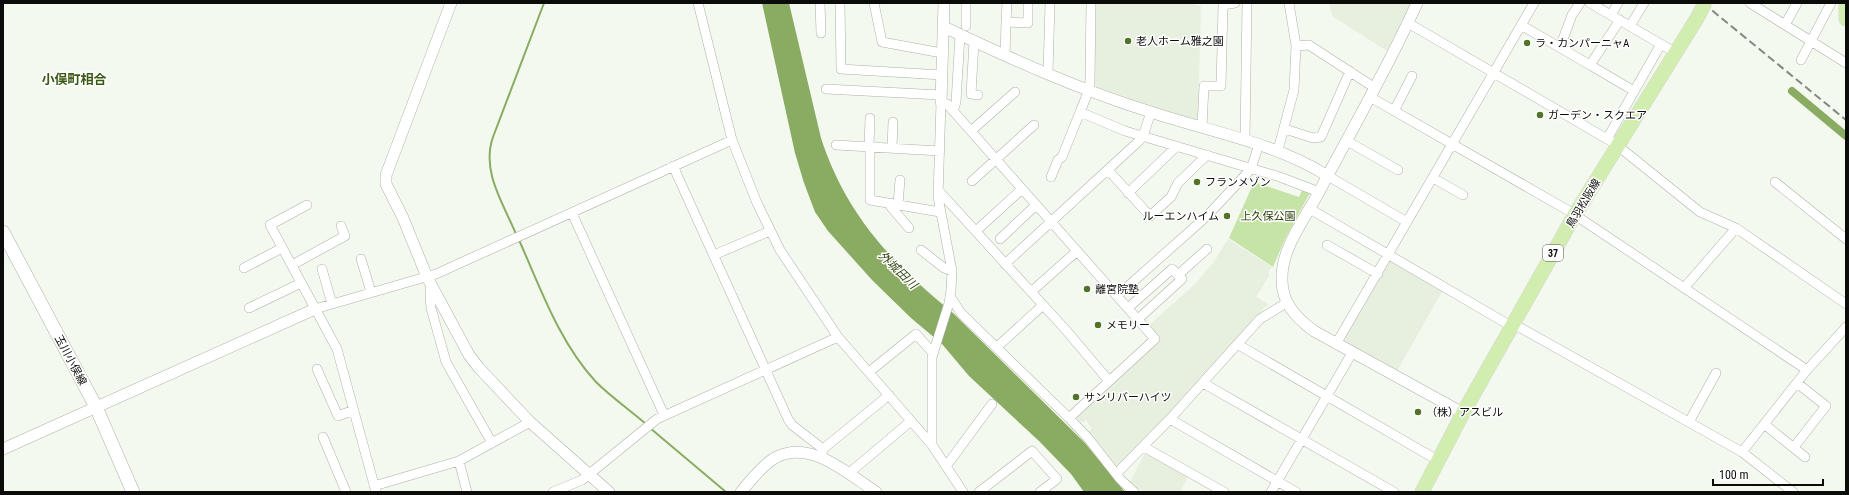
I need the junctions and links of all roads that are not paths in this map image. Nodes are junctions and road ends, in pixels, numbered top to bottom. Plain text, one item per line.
1 (451, 3) edge
2 (698, 3) edge
3 (820, 3) edge
4 (840, 3) edge
5 (874, 3) edge
6 (944, 3) edge
7 (966, 3) edge
8 (1006, 3) edge
9 (1028, 3) edge
10 (1050, 3) edge
11 (1091, 3) edge
12 (1234, 3) edge
13 (1247, 3) edge
14 (1289, 3) edge
15 (1416, 3) edge
16 (1534, 3) edge
17 (1580, 3) edge
18 (1590, 3) edge
19 (1618, 3) edge
20 (1644, 3) edge
21 (1705, 3) edge
22 (1750, 3) edge
23 (1797, 3) edge
24 (1831, 3) edge
25 (1846, 3) edge
26 (1611, 15) junction
27 (1846, 19) edge
28 (1620, 20) junction
29 (1006, 22) junction
30 (1408, 23) junction
31 (1521, 25) junction
32 (1785, 25) junction
33 (1630, 26) junction
34 (944, 27) junction
35 (963, 30) junction
36 (821, 33) dead end
37 (1811, 41) junction
38 (974, 42) junction
39 (1661, 44) junction
40 (1296, 46) junction
41 (1560, 48) junction
42 (1671, 50) dead end
43 (942, 53) junction
44 (1005, 56) junction
45 (1801, 60) dead end
46 (1846, 63) edge
47 (1590, 65) junction
48 (1350, 71) junction
49 (1048, 74) junction
50 (1494, 74) junction
51 (942, 75) junction
52 (1412, 76) dead end
53 (826, 89) dead end
54 (1089, 90) junction
55 (1634, 91) junction
56 (1015, 92) dead end
57 (1373, 92) junction
58 (978, 95) dead end
59 (941, 99) junction
60 (953, 111) junction
61 (1394, 111) junction
62 (1080, 112) junction
63 (1151, 112) junction
64 (870, 118) dead end
65 (893, 122) dead end
66 (1034, 125) dead end
67 (1202, 127) junction
68 (1285, 129) junction
69 (971, 131) junction
70 (1143, 136) junction
71 (1245, 139) junction
72 (732, 140) junction
73 (1347, 142) junction
74 (836, 144) dead end
75 (1259, 144) junction
76 (1452, 145) junction
77 (869, 146) junction
78 (1177, 146) junction
79 (892, 148) junction
80 (1278, 150) junction
81 (1623, 150) dead end
82 (940, 151) junction
83 (1207, 155) junction
84 (996, 159) junction
85 (673, 166) junction
86 (1251, 169) junction
87 (1108, 170) junction
88 (1398, 170) dead end
89 (1328, 176) junction
90 (1051, 177) dead end
91 (1433, 178) junction
92 (900, 180) dead end
93 (972, 181) dead end
94 (1775, 182) dead end
95 (1022, 189) junction
96 (938, 190) junction
97 (1319, 192) junction
98 (1128, 193) junction
99 (1463, 195) dead end
100 (894, 204) junction
101 (307, 205) dead end
102 (1036, 205) junction
103 (1310, 209) junction
104 (940, 212) junction
105 (572, 214) junction
106 (1574, 216) junction
107 (1051, 222) junction
108 (1407, 222) junction
109 (341, 226) dead end
110 (909, 228) dead end
111 (1736, 228) junction
112 (770, 231) junction
113 (3, 232) edge
114 (976, 232) junction
115 (1000, 239) dead end
116 (1846, 239) edge
117 (1327, 245) dead end
118 (282, 248) junction
119 (1207, 249) dead end
120 (921, 250) dead end
121 (1077, 251) junction
122 (714, 255) junction
123 (1388, 255) junction
124 (361, 259) dead end
125 (1005, 264) junction
126 (292, 265) junction
127 (244, 268) dead end
128 (322, 269) dead end
129 (952, 271) junction
130 (1378, 274) junction
131 (1178, 275) junction
132 (429, 280) junction
133 (301, 282) junction
134 (1684, 288) junction
135 (371, 292) junction
136 (1031, 292) junction
137 (1117, 296) junction
138 (950, 301) junction
139 (1286, 303) junction
140 (332, 304) junction
141 (1846, 304) edge
142 (1043, 305) junction
143 (249, 308) dead end
144 (1128, 308) junction
145 (315, 309) junction
146 (1138, 320) junction
147 (1512, 325) junction
148 (1846, 327) edge
149 (838, 337) junction
150 (1237, 344) junction
151 (1336, 344) junction
152 (997, 347) junction
153 (934, 351) junction
154 (1352, 353) junction
155 (317, 369) dead end
156 (766, 370) junction
157 (1807, 370) junction
158 (869, 372) junction
159 (1716, 373) dead end
160 (1109, 381) junction
161 (1202, 383) junction
162 (1797, 383) junction
163 (889, 395) junction
164 (1327, 396) junction
165 (992, 404) dead end
166 (96, 407) junction
167 (354, 410) junction
168 (1463, 413) junction
169 (664, 415) junction
170 (1069, 418) junction
171 (1170, 419) junction
172 (911, 421) junction
173 (530, 422) junction
174 (1689, 422) junction
175 (1764, 424) junction
176 (323, 438) dead end
177 (1302, 440) junction
178 (492, 443) junction
179 (932, 445) junction
180 (1144, 447) junction
181 (1794, 447) junction
182 (3, 449) edge
183 (1742, 452) junction
184 (822, 453) junction
185 (1805, 457) dead end
186 (459, 461) junction
187 (1439, 461) junction
188 (947, 465) junction
189 (1117, 473) junction
190 (589, 474) junction
191 (848, 474) junction
192 (1277, 481) junction
193 (375, 489) edge
194 (133, 492) edge
195 (346, 492) edge
196 (467, 492) edge
197 (553, 492) edge
198 (609, 492) edge
199 (741, 492) edge
200 (876, 492) edge
201 (963, 492) edge
202 (979, 492) edge
203 (1040, 492) edge
204 (1134, 492) edge
205 (1224, 492) edge
206 (1271, 492) edge
207 (1296, 492) edge
208 (1394, 492) edge
209 (1422, 492) edge
210 (1793, 492) edge

1 - 132 street
2 - 72 street
3 - 36 street
4 - 51 street
5 - 43 street
6 - 34 street
7 - 35 street
8 - 29 street
9 - 29 street
10 - 49 street
11 - 54 street
12 - 67 street
13 - 71 street
14 - 40 street
15 - 30 street
16 - 31 street
17 - 41 street
18 - 26 street
19 - 26 street
20 - 33 street
21 - 106 main road, 鳥羽松阪線 / 37, bridge
22 - 32 street
23 - 32 street
24 - 37 street
25 - 27 main road
26 - 28 street
28 - 33 street
28 - 47 street
29 - 44 street
30 - 50 street
30 - 57 street
31 - 41 street
31 - 50 street
32 - 37 street
33 - 39 street
34 - 35 street
34 - 43 street
35 - 38 street
35 - 60 street
37 - 45 street
37 - 46 street
38 - 44 street
38 - 58 street
39 - 42 street
39 - 55 street
40 - 48 street
40 - 68 street
41 - 47 street
43 - 51 street
44 - 49 street
47 - 55 street
48 - 57 street
48 - 68 street
49 - 54 street
50 - 55 street
50 - 76 street
51 - 59 street
52 - 61 street
53 - 59 street
54 - 62 street
54 - 63 street
56 - 69 street
57 - 61 street
57 - 73 street
59 - 60 street
59 - 82 street
60 - 69 street
61 - 76 street
62 - 70 street
62 - 90 street
63 - 67 street
63 - 70 street
64 - 77 street
65 - 79 street
66 - 84 street
67 - 71 street
68 - 80 street
69 - 84 street
70 - 78 street
70 - 87 street
71 - 75 street
72 - 85 street
72 - 112 street
73 - 88 street
73 - 89 street
74 - 77 street
75 - 80 street
75 - 86 street
76 - 91 street
76 - 106 street
77 - 79 street
77 - 100 street
78 - 83 street
78 - 98 street
79 - 82 street
80 - 89 street
81 - 111 street
82 - 96 street
83 - 86 street
83 - 98 street
84 - 93 street
84 - 95 street
85 - 105 street
85 - 122 street
86 - 97 street
86 - 137 street
87 - 98 street
87 - 107 street
89 - 97 street
89 - 108 street
91 - 99 street
91 - 108 street
92 - 100 street
94 - 116 street
95 - 102 street
95 - 114 street
96 - 104 street
96 - 114 street
97 - 103 street
100 - 104 street
100 - 110 street
101 - 118 street
102 - 107 street
102 - 115 street
103 - 123 street
103 - 139 street
104 - 129 street
105 - 132 street
105 - 169 street
106 - 134 street
106 - 147 main road, 鳥羽松阪線 / 37
107 - 121 street
107 - 125 street
108 - 123 street
109 - 126 street
111 - 134 street
111 - 141 street
112 - 122 street
112 - 149 street
113 - 166 main road, 玉川小俣線
114 - 125 street
117 - 130 street
118 - 126 street
118 - 127 street
119 - 131 street
120 - 129 street
121 - 136 street
121 - 137 street
122 - 156 street
123 - 130 street
123 - 147 street
124 - 135 street
125 - 136 street
126 - 133 street
128 - 140 street
129 - 138 street
130 - 151 street
131 - 144 street
131 - 146 street
132 - 135 street
132 - 173 street
132 - 178 street
133 - 143 street
133 - 145 street
134 - 157 street
135 - 140 street
136 - 142 street
137 - 144 street
138 - 152 street
138 - 153 street
139 - 150 street
139 - 151 street
140 - 145 street
142 - 152 street
142 - 160 street
144 - 146 street
145 - 166 street
145 - 167 street
146 - 160 street
147 - 168 main road, 鳥羽松阪線 / 37
147 - 174 street
148 - 157 street
149 - 156 street
149 - 158 street
150 - 161 street
150 - 164 street
151 - 154 street
152 - 170 street
153 - 158 street
153 - 179 street
154 - 164 street
154 - 168 street
155 - 167 street
156 - 169 street
156 - 184 street
157 - 162 street
158 - 163 street
159 - 174 street
160 - 170 street
161 - 171 street
161 - 177 street
162 - 175 street
162 - 181 street
163 - 172 street
163 - 184 street
164 - 177 street
164 - 187 street
165 - 188 street
166 - 182 street
166 - 194 main road, 玉川小俣線
167 - 193 street
168 - 187 main road, 鳥羽松阪線 / 37
169 - 190 street
170 - 189 street
171 - 180 street
171 - 192 street
172 - 179 street
172 - 191 street
173 - 178 street
173 - 190 street
174 - 183 street
175 - 181 street
175 - 183 street
176 - 195 street
177 - 192 street
177 - 208 street
178 - 186 street
179 - 188 street
180 - 189 street
180 - 205 street
181 - 185 street
183 - 210 street
184 - 191 street
184 - 199 street
186 - 193 street
186 - 196 street
187 - 209 main road, 鳥羽松阪線 / 37
188 - 201 street
189 - 204 street
190 - 197 street
190 - 198 street
191 - 200 street
192 - 206 street
192 - 207 street
202 - 203 street

